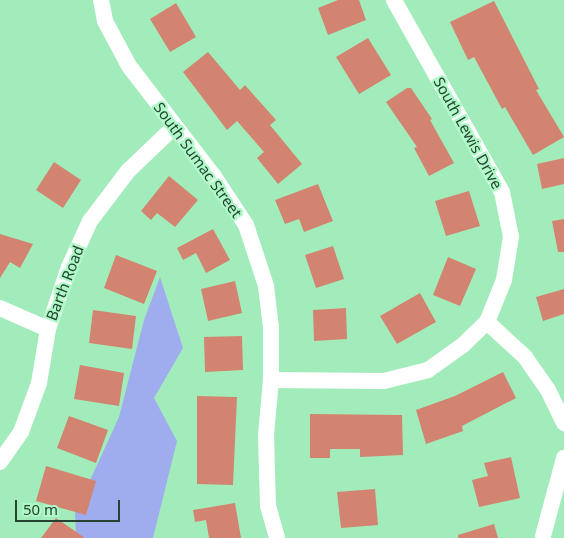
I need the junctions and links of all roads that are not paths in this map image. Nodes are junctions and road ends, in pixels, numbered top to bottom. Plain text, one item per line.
1 (101, 0) edge
2 (394, 0) edge
3 (174, 126) junction
4 (0, 308) edge
5 (487, 322) junction
6 (48, 329) junction
7 (271, 380) junction
8 (564, 423) edge
9 (564, 458) edge
10 (0, 462) edge
11 (543, 536) dead end
12 (277, 538) edge

1 - 3 street, South Sumac Street
2 - 5 street, South Lewis Drive
3 - 6 street, Barth Road
3 - 7 street, South Sumac Street
4 - 6 street
5 - 7 street
5 - 8 street
6 - 10 street, Barth Road
7 - 12 street, South Sumac Street
9 - 11 street

